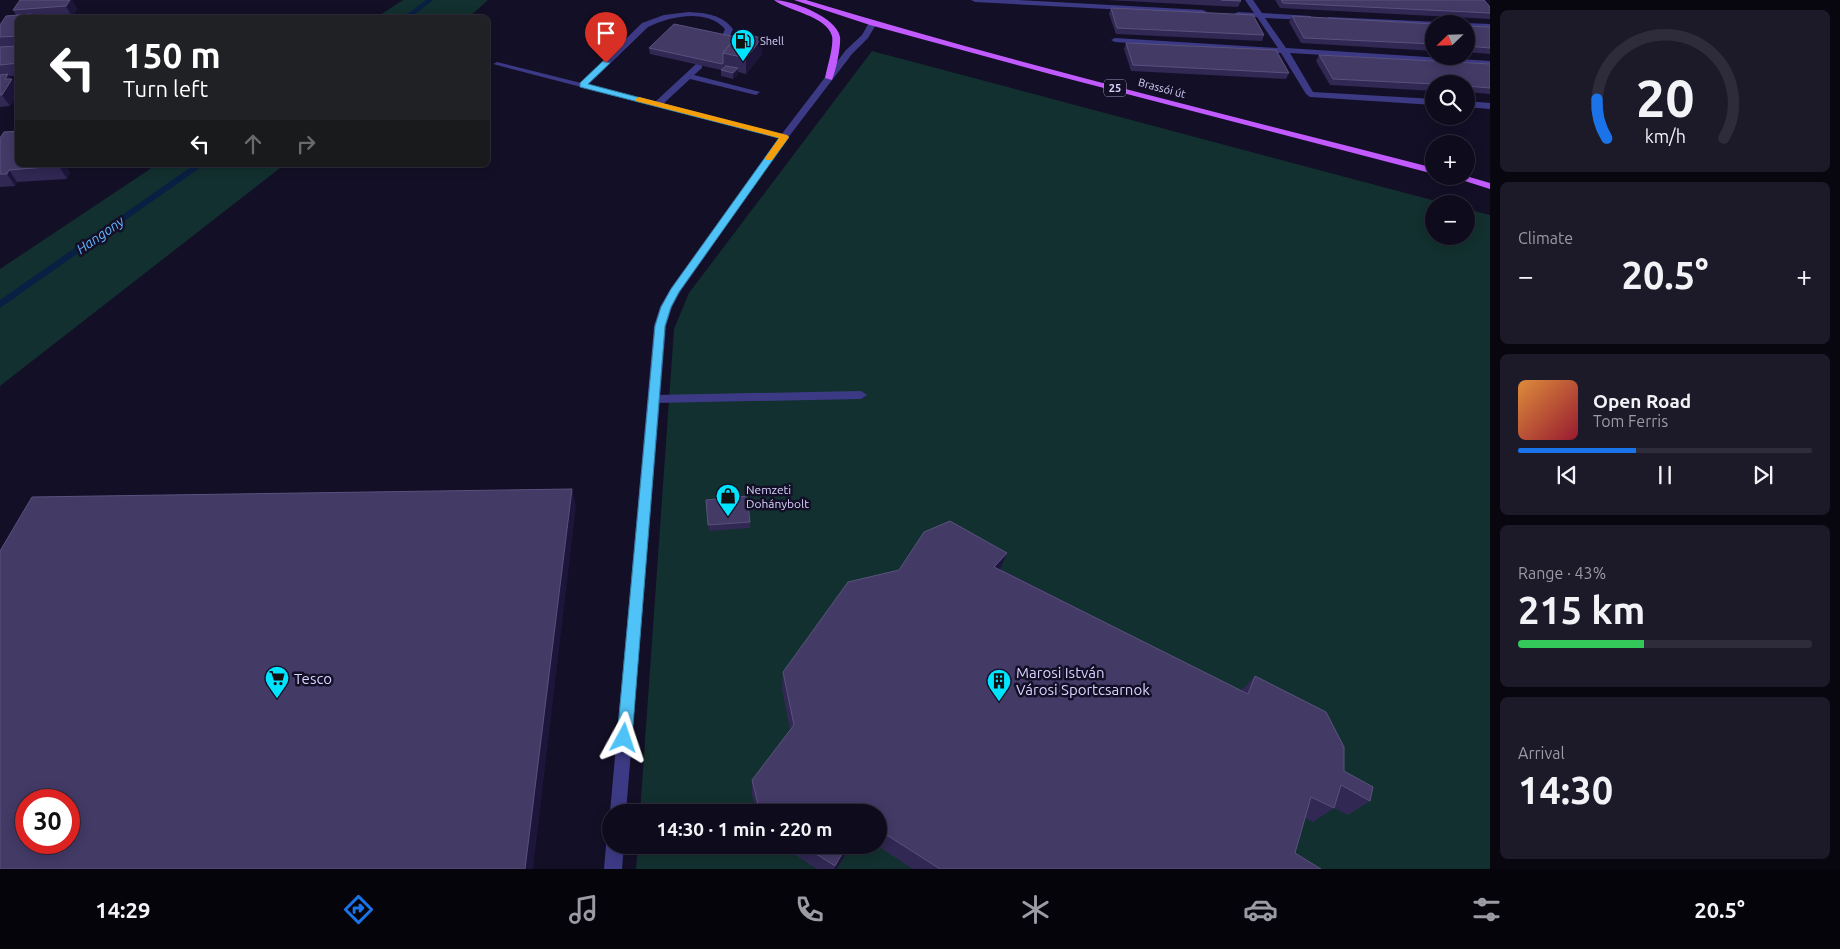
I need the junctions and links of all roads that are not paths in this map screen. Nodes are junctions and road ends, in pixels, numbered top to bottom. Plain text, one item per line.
1 (778, 0) edge
2 (798, 0) edge
3 (975, 0) edge
4 (1249, 0) edge
5 (1026, 2) edge
6 (1210, 13) edge
7 (1230, 14) edge
8 (1259, 15) junction
9 (1316, 18) edge
10 (1326, 18) edge
11 (873, 23) junction
12 (1425, 23) edge
13 (1475, 25) edge
14 (1490, 26) edge
15 (725, 39) edge
16 (1115, 40) dead end
17 (1283, 49) junction
18 (1490, 63) edge
19 (496, 64) dead end
20 (699, 66) edge
21 (688, 76) junction
22 (829, 78) junction
23 (583, 85) junction
24 (756, 92) dead end
25 (1425, 101) edge
26 (658, 104) junction
27 (1475, 105) edge
28 (1490, 106) edge
29 (784, 137) junction
30 (1425, 169) edge
31 (1475, 182) edge
32 (1490, 186) edge
33 (861, 395) dead end
34 (654, 399) junction
35 (619, 804) edge
36 (614, 854) edge
37 (613, 869) edge

1 - 22 main road
2 - 11 main road, Brassói út / 25
3 - 5 street
4 - 8 street
5 - 6 street
7 - 8 street
8 - 9 street
8 - 17 street
10 - 12 street
11 - 22 street
11 - 30 main road, Brassói út / 25
13 - 14 street
15 - 23 street
16 - 17 street
17 - 18 street
17 - 25 street
19 - 23 street
20 - 21 street
21 - 24 street
21 - 26 street
22 - 29 street
23 - 26 street
26 - 29 street
27 - 28 street
29 - 34 street
31 - 32 main road
33 - 34 street
34 - 35 street
36 - 37 street

